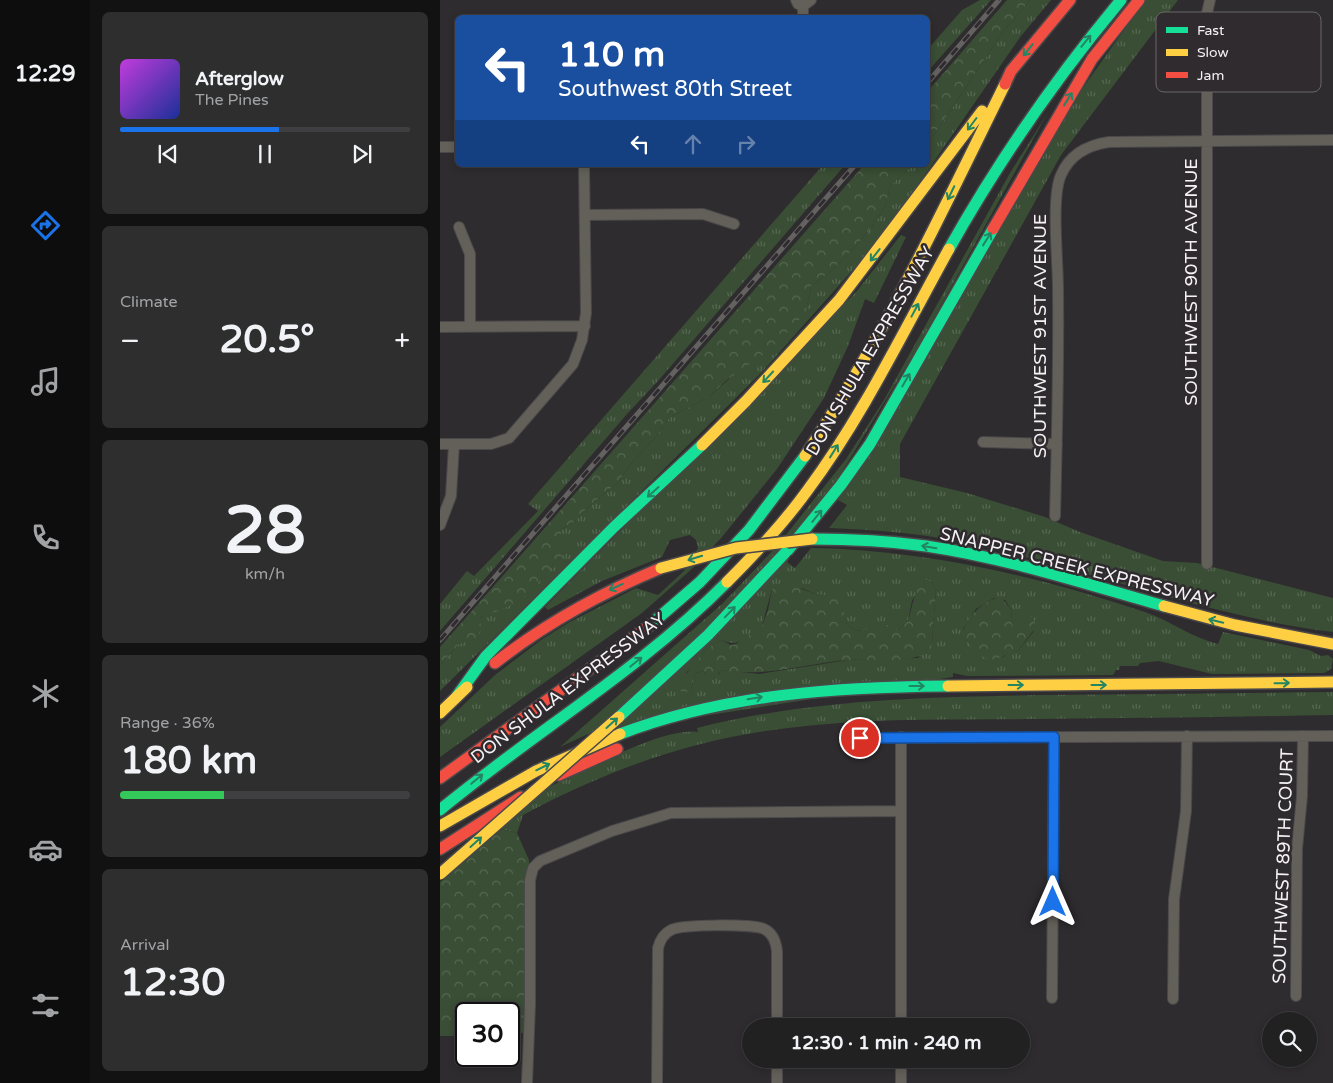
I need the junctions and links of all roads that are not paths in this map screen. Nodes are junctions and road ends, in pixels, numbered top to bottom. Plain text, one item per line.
1 (1070, 0) edge
2 (1121, 0) edge
3 (1139, 0) edge
4 (803, 2) edge
5 (803, 15) edge
6 (1011, 71) junction
7 (1207, 92) edge
8 (1333, 140) edge
9 (1207, 141) junction
10 (440, 147) edge
11 (455, 147) edge
12 (584, 167) edge
13 (585, 215) junction
14 (734, 224) dead end
15 (459, 227) dead end
16 (585, 326) junction
17 (470, 327) junction
18 (440, 328) edge
19 (984, 442) dead end
20 (440, 444) edge
21 (454, 444) junction
22 (1057, 444) junction
23 (1055, 516) dead end
24 (440, 525) edge
25 (1207, 564) dead end
26 (1333, 644) edge
27 (1333, 682) edge
28 (457, 696) junction
29 (707, 707) junction
30 (440, 713) edge
31 (1187, 736) junction
32 (1303, 736) junction
33 (1333, 736) edge
34 (901, 737) junction
35 (1054, 737) junction
36 (860, 738) dead end
37 (440, 778) edge
38 (440, 810) edge
39 (901, 811) junction
40 (440, 826) edge
41 (440, 849) edge
42 (440, 874) edge
43 (1296, 996) dead end
44 (1052, 998) dead end
45 (1173, 999) dead end
46 (777, 1018) edge
47 (901, 1018) edge
48 (777, 1068) edge
49 (901, 1068) edge
50 (526, 1083) edge
51 (657, 1083) edge
52 (777, 1083) edge
53 (901, 1083) edge

1 -> 6 highway, DON SHULA EXPRESSWAY
38 -> 2 highway, DON SHULA EXPRESSWAY
42 -> 3 highway, bridge
4 - 5 street
6 -> 28 highway
6 -> 37 highway, DON SHULA EXPRESSWAY
7 - 9 street, SOUTHWEST 90TH AVENUE
8 - 9 street
9 - 22 street, SOUTHWEST 91ST AVENUE
9 - 25 street, SOUTHWEST 90TH AVENUE
10 - 11 street
12 - 13 street
13 - 14 street
13 - 16 street
15 - 17 street
16 - 17 street
16 - 21 street
17 - 18 street
19 - 22 street
20 - 21 street
21 - 24 street
22 - 23 street, SOUTHWEST 91ST AVENUE
26 -> 28 highway, SNAPPER CREEK EXPRESSWAY, bridge
29 -> 27 highway
28 - 30 highway, SNAPPER CREEK EXPRESSWAY
40 -> 29 highway
29 - 41 highway
31 - 32 street
31 - 35 street
31 - 45 street
32 - 33 street
32 - 43 street, SOUTHWEST 89TH COURT
34 - 35 street
34 - 36 street
34 - 39 street
35 - 44 street
39 - 47 street
39 - 50 street
46 - 51 street
48 - 52 street
49 - 53 street

